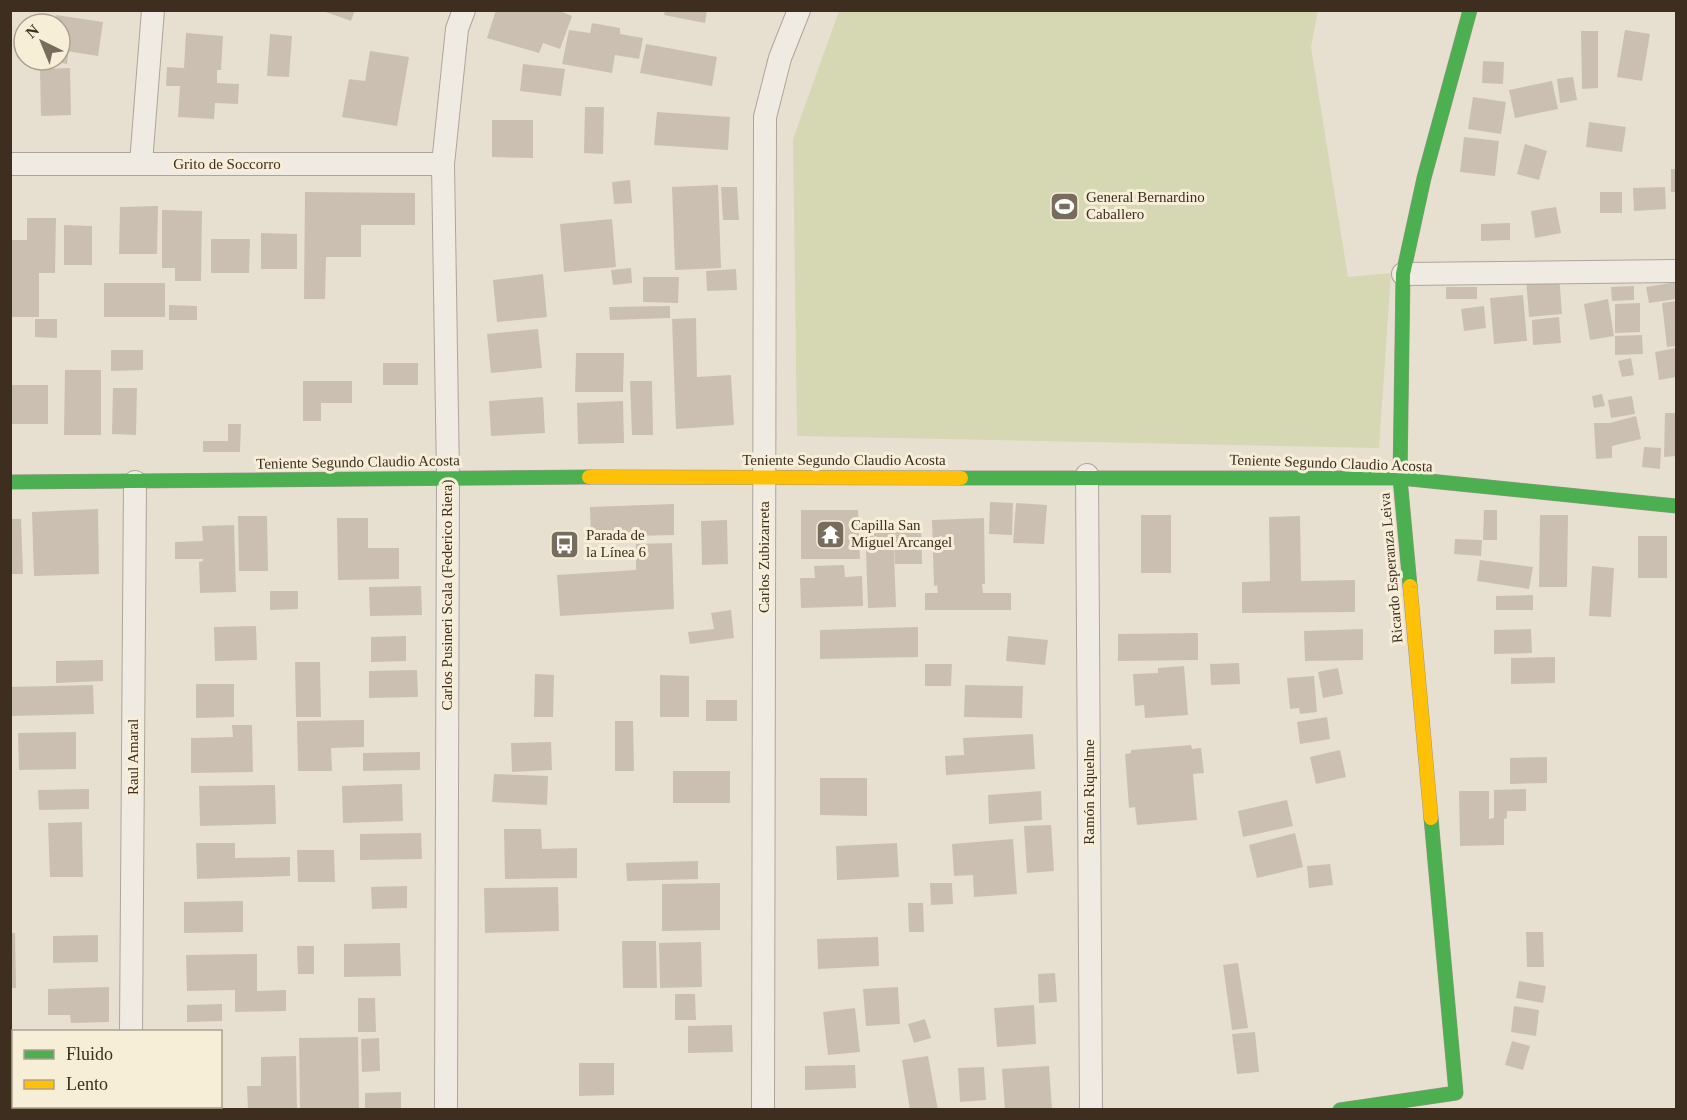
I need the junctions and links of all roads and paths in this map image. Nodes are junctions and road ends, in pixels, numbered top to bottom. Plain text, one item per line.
1 (153, 10) edge
2 (464, 10) edge
3 (799, 10) edge
4 (1470, 10) edge
5 (10, 164) edge
6 (141, 164) junction
7 (443, 164) junction
8 (1677, 271) edge
9 (1403, 274) junction
10 (1087, 476) junction
11 (448, 477) junction
12 (764, 477) junction
13 (1400, 478) junction
14 (10, 482) edge
15 (135, 482) junction
16 (1677, 506) edge
17 (131, 1030) edge
18 (446, 1110) edge
19 (763, 1110) edge
20 (1091, 1110) edge
21 (1340, 1110) edge

1 - 6 street
2 - 7 street, Carlos Pusineri Scala (Federico Riera)
3 - 12 street, Carlos Zubizarreta
4 - 9 street, Ricardo Esperanza Leiva
5 - 6 street, Grito de Soccorro
6 - 7 street, Grito de Soccorro
7 - 11 street, Carlos Pusineri Scala (Federico Riera)
8 - 9 street
9 - 13 street, Ricardo Esperanza Leiva
10 - 12 street, Teniente Segundo Claudio Acosta
10 - 13 street, Teniente Segundo Claudio Acosta
10 - 20 street, Ramón Riquelme
11 - 12 street, Teniente Segundo Claudio Acosta
11 - 15 street, Teniente Segundo Claudio Acosta
11 - 18 street, Carlos Pusineri Scala (Federico Riera)
12 - 19 street, Carlos Zubizarreta
13 - 16 street, Teniente Segundo Claudio Acosta
13 - 21 street, Ricardo Esperanza Leiva
14 - 15 street, Teniente Segundo Claudio Acosta
15 - 17 street, Raul Amaral

